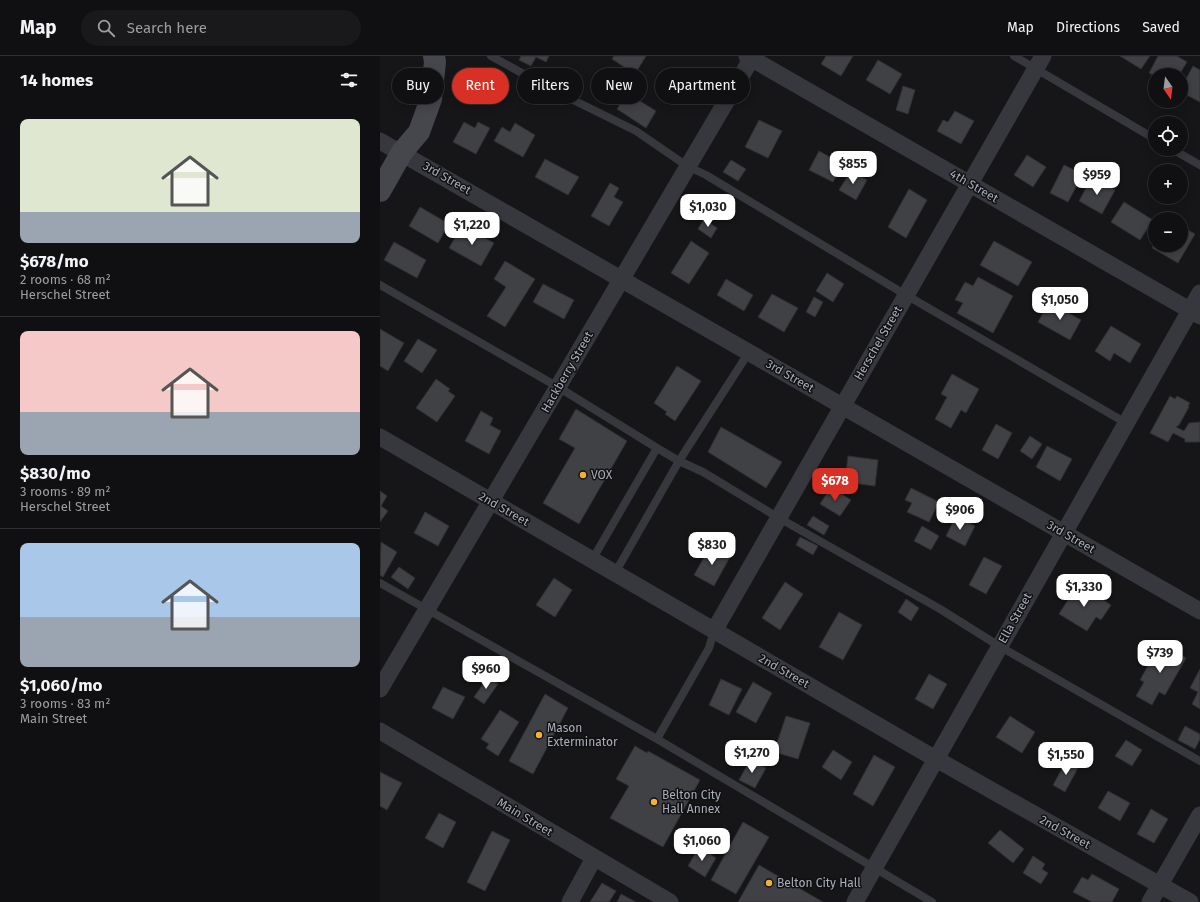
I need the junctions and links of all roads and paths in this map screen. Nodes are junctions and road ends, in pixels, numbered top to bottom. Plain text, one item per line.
1 (434, 56) edge
2 (491, 56) edge
3 (1014, 56) edge
4 (751, 57) edge
5 (1039, 62) edge
6 (1148, 136) edge
7 (380, 141) edge
8 (402, 152) junction
9 (1184, 156) edge
10 (1200, 165) edge
11 (687, 166) junction
12 (970, 184) junction
13 (380, 191) edge
14 (621, 278) junction
15 (380, 285) edge
16 (1200, 293) edge
17 (906, 295) junction
18 (1195, 313) edge
19 (749, 352) junction
20 (558, 387) junction
21 (843, 406) junction
22 (1126, 423) junction
23 (380, 437) edge
24 (657, 448) junction
25 (679, 461) junction
26 (492, 502) junction
27 (778, 518) junction
28 (1064, 533) junction
29 (592, 560) junction
30 (615, 573) junction
31 (380, 583) edge
32 (428, 609) junction
33 (1200, 611) edge
34 (714, 631) junction
35 (999, 646) junction
36 (380, 689) edge
37 (380, 731) edge
38 (656, 739) junction
39 (936, 759) junction
40 (1200, 761) edge
41 (1200, 815) edge
42 (594, 858) junction
43 (874, 869) junction
44 (1160, 885) junction
45 (570, 902) edge
46 (670, 902) edge
47 (855, 902) edge
48 (932, 902) edge
49 (1150, 902) edge
50 (1190, 902) edge

1 - 8 main road
2 - 11 lane
3 - 5 lane
4 - 11 street, Hackberry Street
4 - 12 street, 4th Street
5 - 6 lane
5 - 12 street, Herschel Street
7 - 8 street, 3rd Street
8 - 13 main road
8 - 14 street, 3rd Street
9 - 10 lane
11 - 14 street, Hackberry Street
11 - 17 lane
12 - 17 street, Herschel Street
12 - 18 street, 4th Street
14 - 19 street, 3rd Street
14 - 20 street, Hackberry Street
15 - 20 lane
16 - 18 street, Ella Street
17 - 21 street, Herschel Street
17 - 22 lane
18 - 22 street, Ella Street
19 - 21 street, 3rd Street
19 - 25 lane
20 - 24 lane
20 - 26 street, Hackberry Street
21 - 27 street, Herschel Street
21 - 28 street, 3rd Street
22 - 28 street, Ella Street
23 - 26 street, 2nd Street
24 - 25 lane
24 - 29 lane
25 - 27 lane
25 - 30 lane
26 - 29 street, 2nd Street
26 - 32 street, Hackberry Street
27 - 34 street, Herschel Street
27 - 35 lane
28 - 33 street, 3rd Street
28 - 35 street, Ella Street
29 - 30 street, 2nd Street
30 - 34 street, 2nd Street
31 - 32 lane
32 - 36 street, Hackberry Street
32 - 38 lane
34 - 38 lane
34 - 39 street, 2nd Street
35 - 39 street, Ella Street
35 - 40 lane
37 - 42 street, Main Street
38 - 43 lane
39 - 43 street, Ella Street
39 - 44 street, 2nd Street
41 - 44 street
42 - 45 street
42 - 46 street, Main Street
43 - 47 street, Ella Street
43 - 48 lane
44 - 49 street
44 - 50 street, 2nd Street

